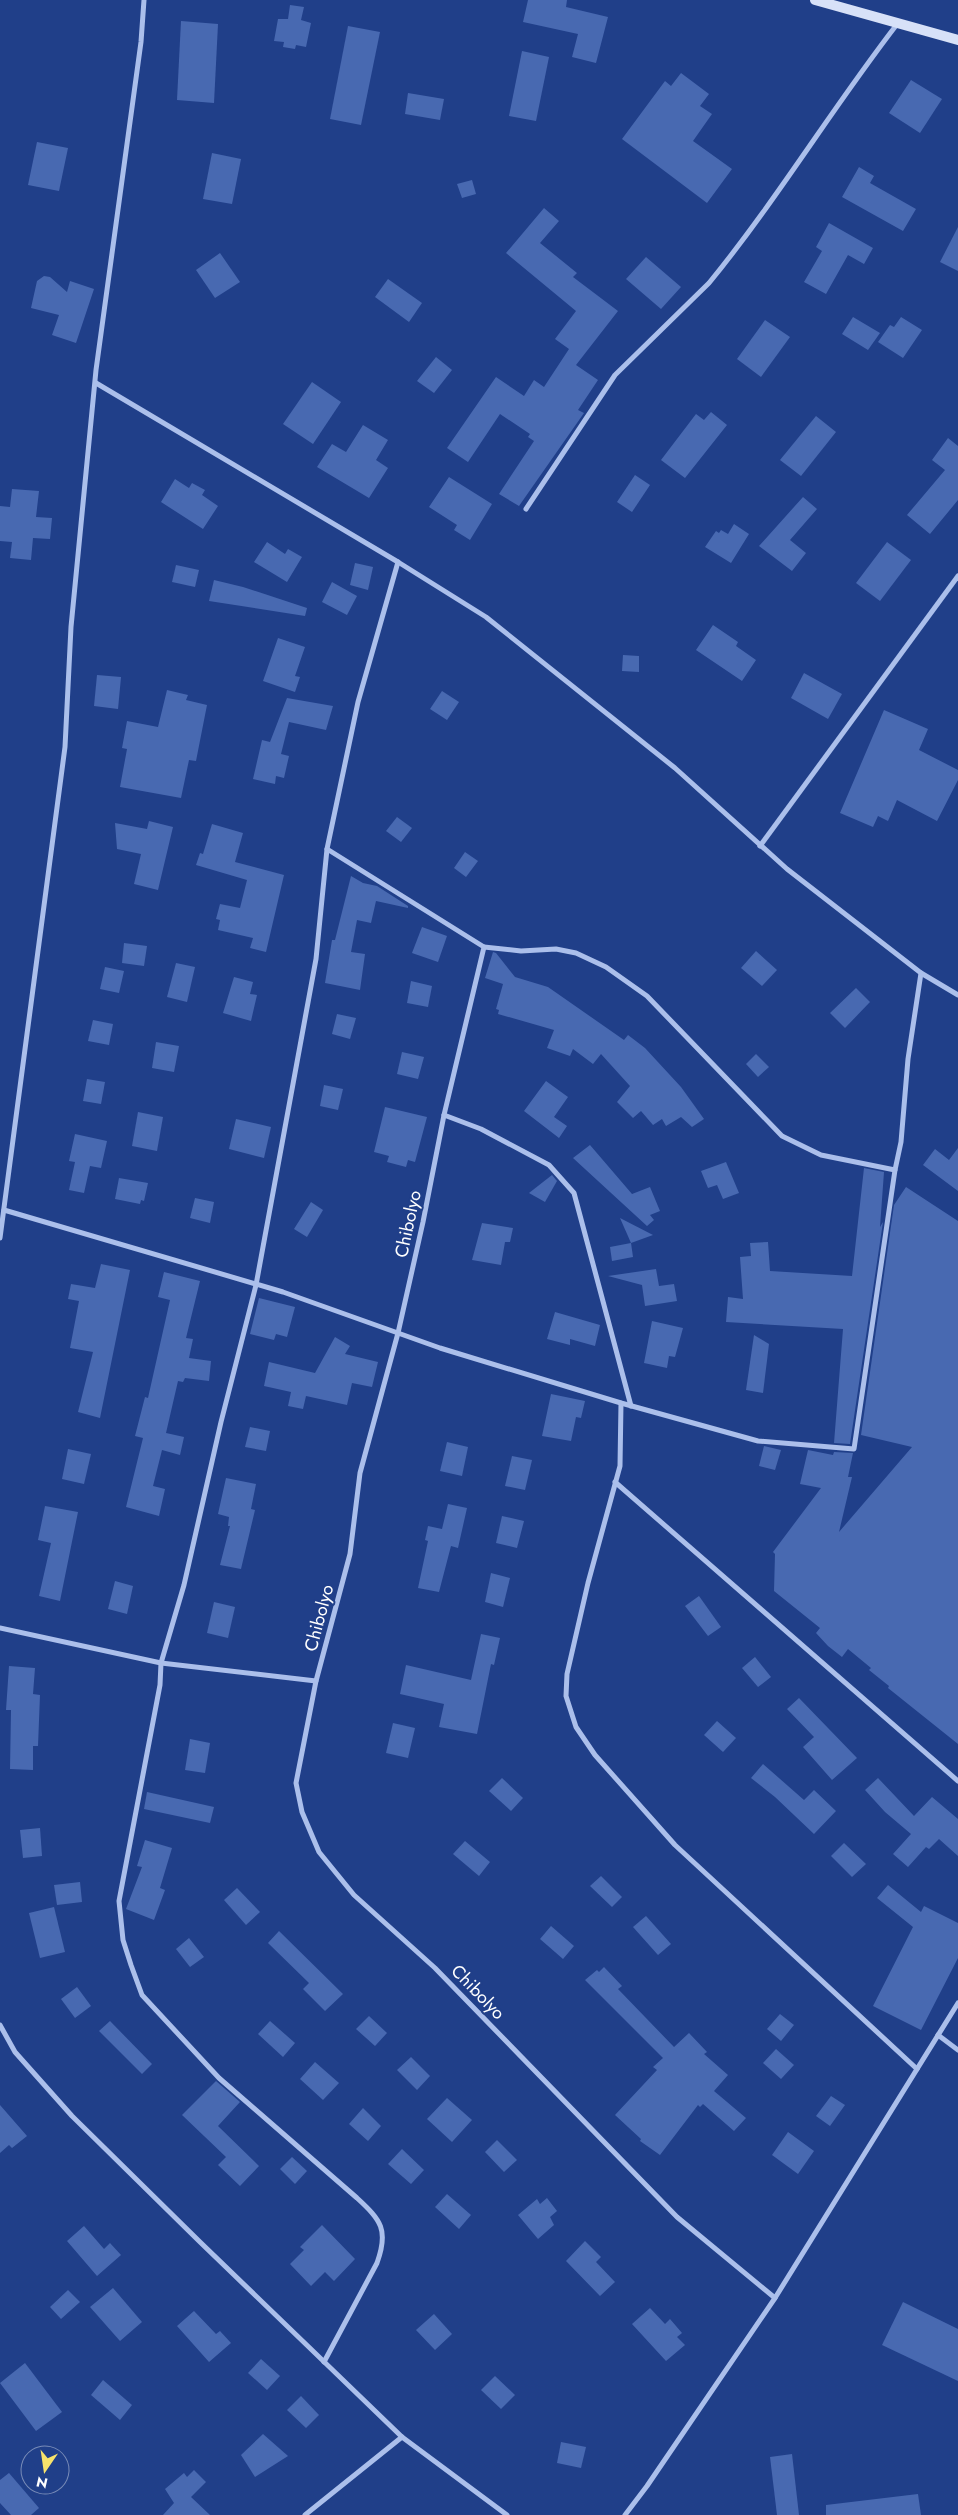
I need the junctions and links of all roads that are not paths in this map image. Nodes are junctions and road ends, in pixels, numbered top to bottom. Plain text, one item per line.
1 (144, 0) edge
2 (816, 0) edge
3 (898, 23) junction
4 (958, 40) edge
5 (96, 383) junction
6 (526, 509) dead end
7 (398, 562) junction
8 (958, 576) edge
9 (760, 846) junction
10 (327, 849) junction
11 (484, 947) junction
12 (921, 973) junction
13 (958, 995) edge
14 (444, 1115) junction
15 (895, 1170) junction
16 (4, 1210) junction
17 (0, 1238) edge
18 (256, 1285) junction
19 (398, 1333) junction
20 (621, 1403) junction
21 (631, 1406) junction
22 (615, 1482) junction
23 (0, 1628) edge
24 (162, 1663) junction
25 (316, 1681) junction
26 (958, 1781) edge
27 (958, 2003) edge
28 (0, 2025) edge
29 (938, 2035) junction
30 (958, 2050) edge
31 (917, 2070) junction
32 (775, 2298) junction
33 (324, 2362) junction
34 (402, 2437) junction
35 (627, 2514) edge
36 (305, 2515) edge
37 (508, 2515) edge

1 - 5 street
2 - 3 main road
3 - 4 main road
3 - 6 street
5 - 7 street
5 - 16 street
7 - 9 street
7 - 10 street
8 - 9 street
9 - 12 street
10 - 11 street
10 - 18 street
11 - 14 street, Chibolyo
11 - 15 street
12 - 13 street
12 - 15 street
14 - 19 street, Chibolyo
14 - 21 street
15 - 21 street
16 - 17 street
16 - 18 street
18 - 19 street
18 - 24 street
19 - 20 street
19 - 25 street, Chibolyo
20 - 21 street
20 - 22 street
22 - 26 street
22 - 31 street
23 - 24 street
24 - 25 street
24 - 33 street
25 - 32 street, Chibolyo
27 - 29 street
28 - 33 street
29 - 30 street
29 - 31 street
31 - 32 street
32 - 35 street
33 - 34 street
34 - 36 street
34 - 37 street

